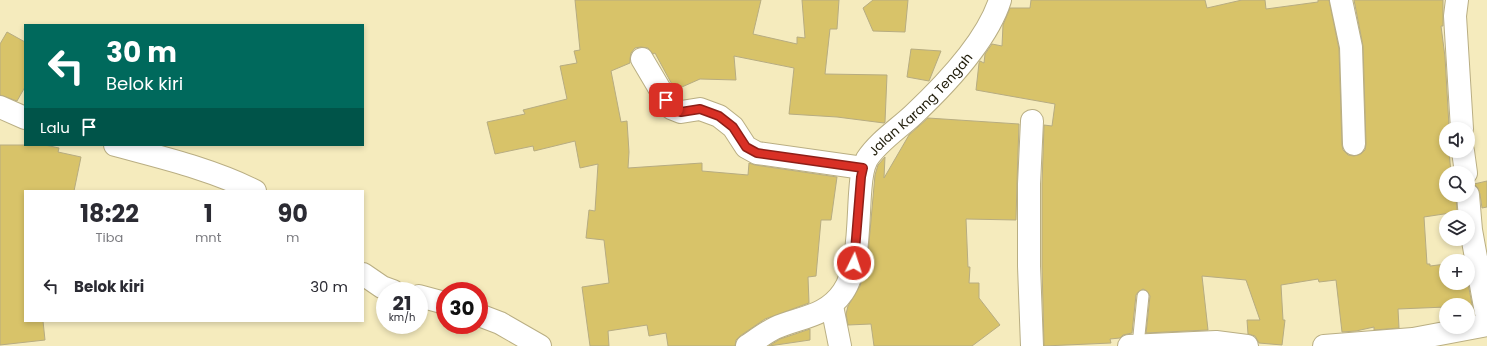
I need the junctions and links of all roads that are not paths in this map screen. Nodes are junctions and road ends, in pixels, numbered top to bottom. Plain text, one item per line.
1 (1000, 0) edge
2 (1341, 0) edge
3 (1457, 0) edge
4 (642, 58) dead end
5 (0, 107) edge
6 (24, 118) edge
7 (1032, 121) dead end
8 (1462, 122) edge
9 (1354, 144) dead end
10 (119, 146) edge
11 (863, 168) junction
12 (253, 190) edge
13 (1469, 202) edge
14 (364, 275) edge
15 (376, 283) edge
16 (1143, 296) dead end
17 (832, 306) junction
18 (488, 318) edge
19 (1487, 318) edge
20 (1487, 325) edge
21 (540, 346) edge
22 (747, 346) edge
23 (840, 346) edge
24 (1032, 346) edge
25 (1134, 346) edge
26 (1247, 346) edge
27 (1324, 346) edge

1 - 11 street, Jalan Karang Tengah
2 - 9 street
3 - 8 street
4 - 11 street
5 - 6 street
7 - 24 street
10 - 12 street
11 - 17 street, Jalan Karang Tengah
13 - 19 street
14 - 15 street
16 - 25 lane
17 - 22 street, Jalan Karang Tengah
17 - 23 street
18 - 21 street
20 - 27 street
25 - 26 street

